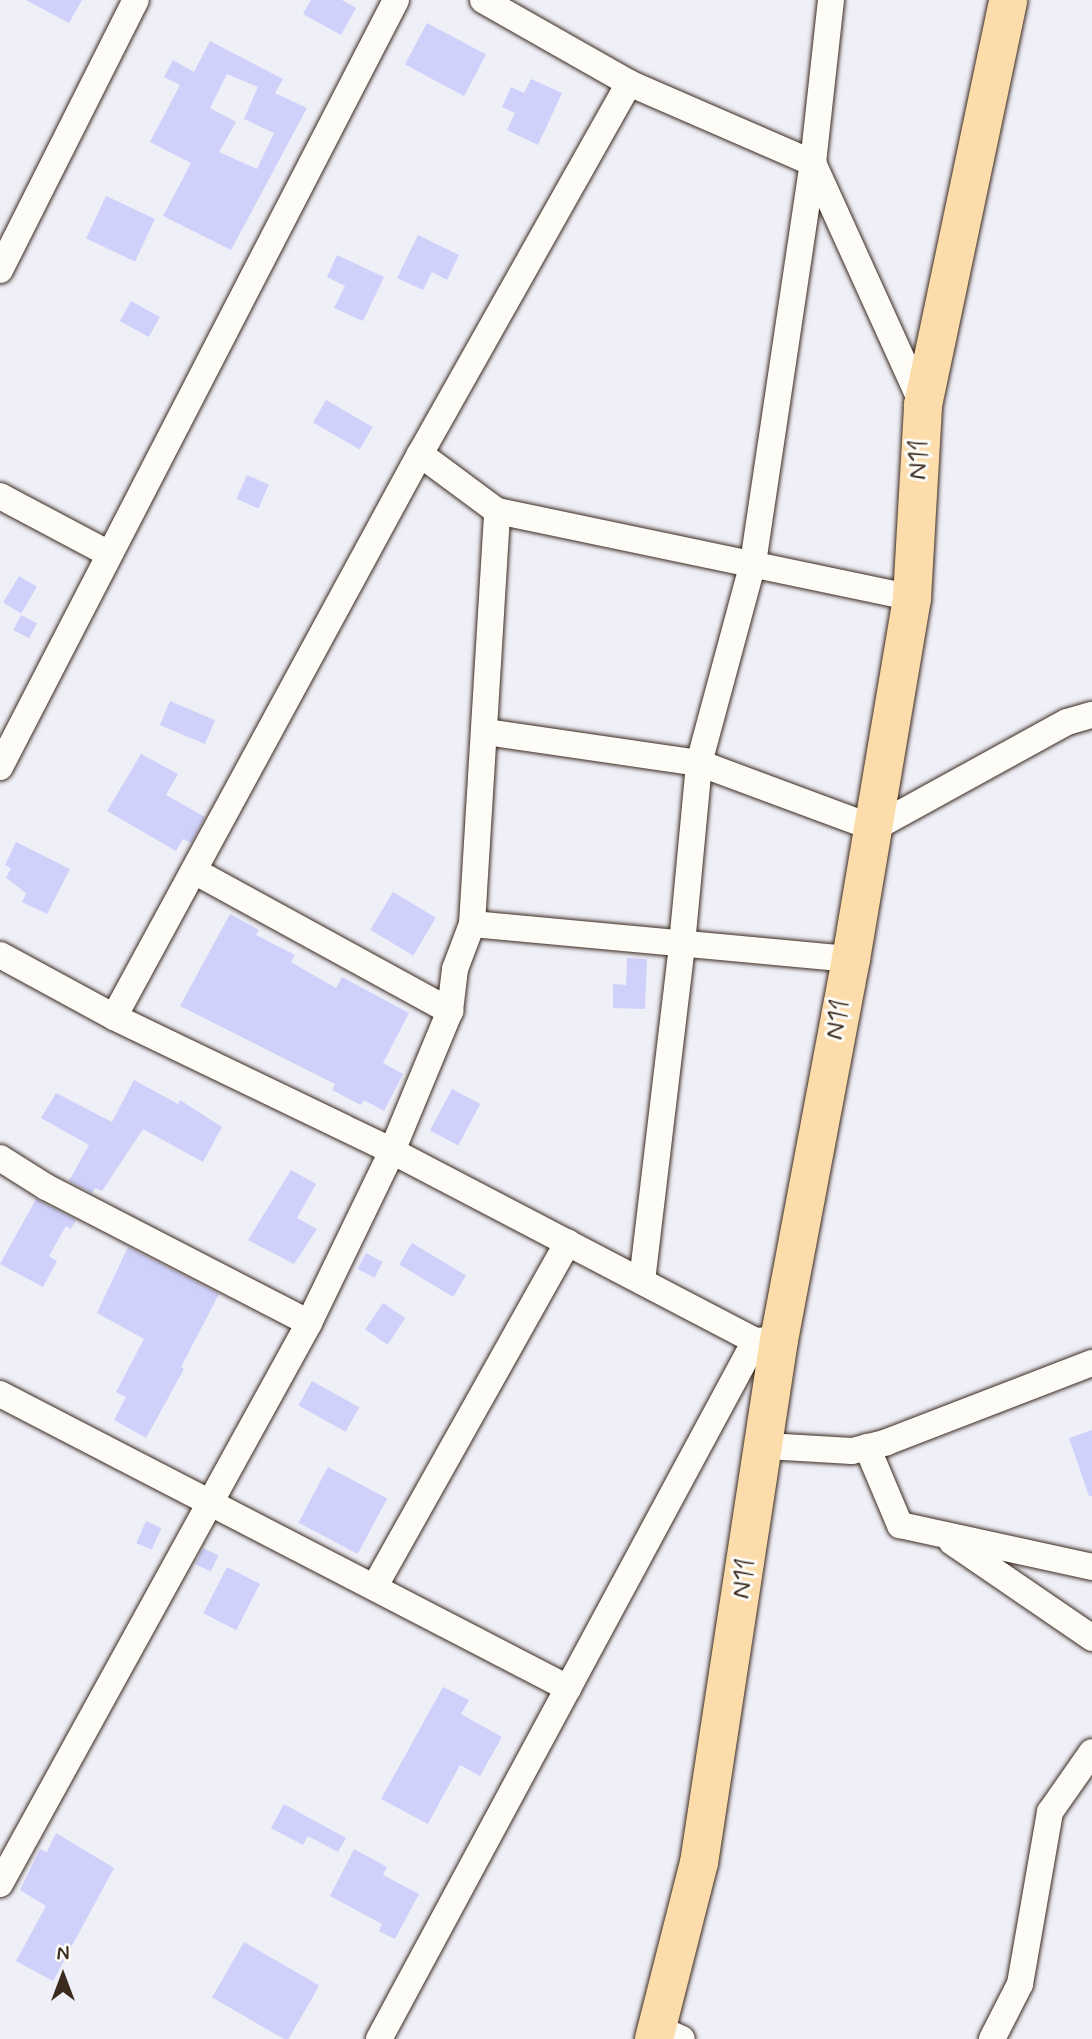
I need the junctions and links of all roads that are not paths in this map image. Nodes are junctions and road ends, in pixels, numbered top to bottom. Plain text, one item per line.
1 (136, 0) edge
2 (396, 0) edge
3 (483, 0) edge
4 (831, 0) edge
5 (1008, 0) edge
6 (629, 83) junction
7 (813, 163) junction
8 (0, 270) edge
9 (923, 405) junction
10 (420, 454) junction
11 (0, 496) edge
12 (497, 511) junction
13 (107, 553) junction
14 (753, 563) junction
15 (912, 598) junction
16 (1092, 715) edge
17 (486, 732) junction
18 (699, 763) junction
19 (0, 767) edge
20 (874, 828) junction
21 (196, 872) junction
22 (472, 924) junction
23 (682, 944) junction
24 (0, 954) edge
25 (851, 959) junction
26 (450, 1011) junction
27 (114, 1017) junction
28 (392, 1150) junction
29 (0, 1158) edge
30 (568, 1242) junction
31 (642, 1281) junction
32 (309, 1323) junction
33 (767, 1340) junction
34 (1092, 1363) edge
35 (0, 1394) edge
36 (766, 1446) junction
37 (867, 1447) junction
38 (212, 1501) junction
39 (936, 1532) junction
40 (1092, 1567) edge
41 (375, 1586) junction
42 (1092, 1637) edge
43 (568, 1688) junction
44 (1092, 1752) edge
45 (0, 1884) edge
46 (665, 2035) edge
47 (379, 2039) edge
48 (992, 2039) edge

1 - 8 street
2 - 13 street
3 - 6 street
4 - 7 street
5 - 9 main road, N11
6 - 7 street
6 - 10 street
7 - 9 street
7 - 14 street
9 - 15 main road, N11
10 - 12 street
10 - 21 street
11 - 13 street
12 - 14 street
12 - 17 street
13 - 19 street
14 - 15 street
14 - 18 street
15 - 20 main road, N11
16 - 20 street
17 - 18 street
17 - 22 street
18 - 20 street
18 - 23 street
20 - 25 main road, N11
21 - 26 street
21 - 27 street
22 - 23 street
22 - 26 street
23 - 25 street
23 - 31 street
24 - 27 street
25 - 33 main road, N11
26 - 28 street
27 - 28 street
28 - 30 street
28 - 32 street
29 - 32 street
30 - 31 street
30 - 41 street
31 - 33 street
32 - 38 street
33 - 36 main road, N11
33 - 43 street
34 - 37 street
35 - 38 street
36 - 37 street
36 - 46 main road, N11
37 - 39 street
38 - 41 street
38 - 45 street
39 - 40 street
39 - 42 street
41 - 43 street
43 - 47 street
44 - 48 street

